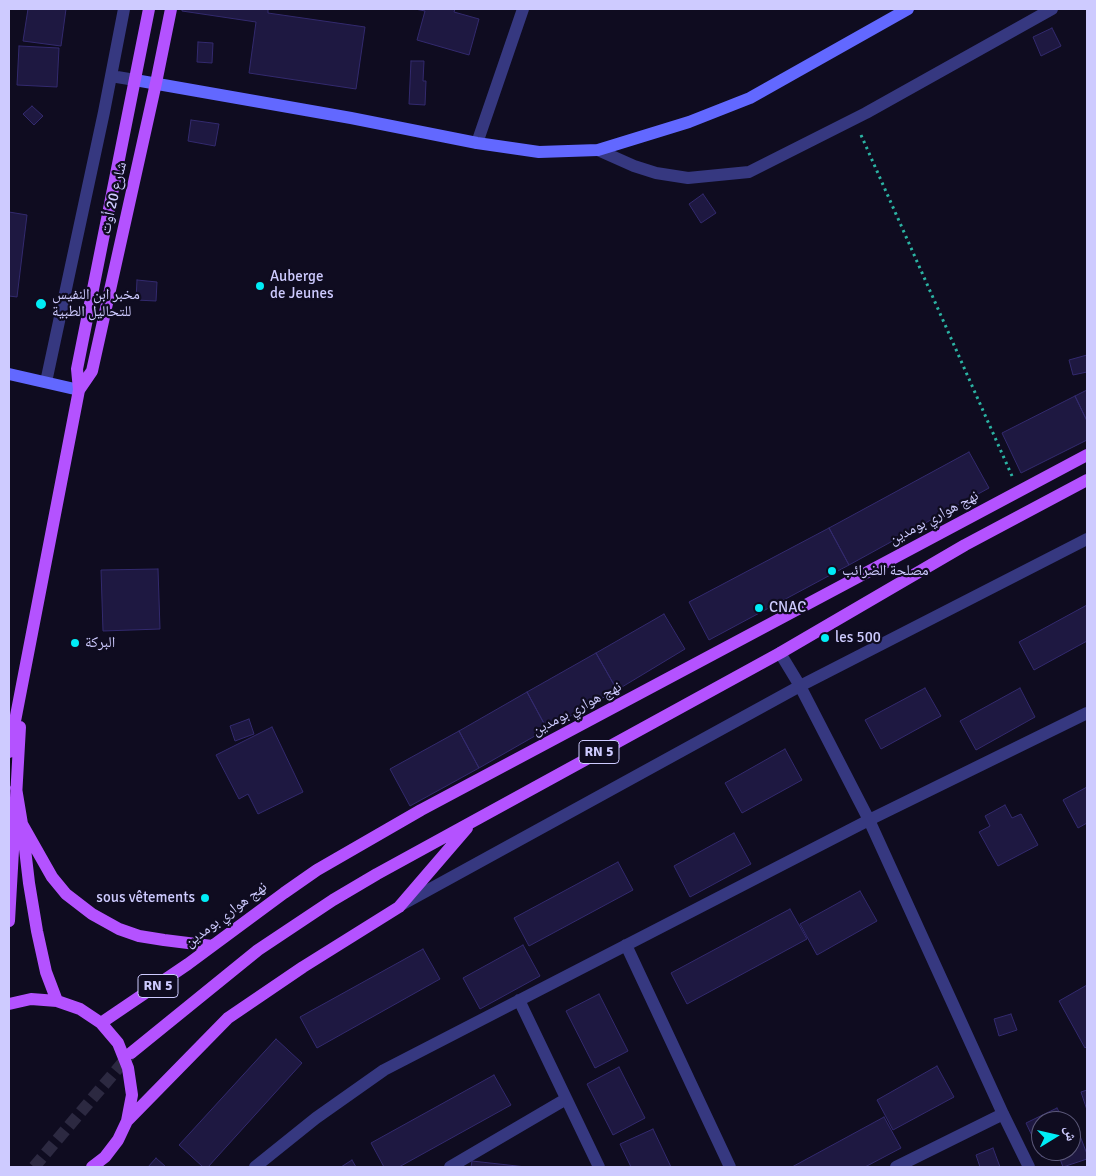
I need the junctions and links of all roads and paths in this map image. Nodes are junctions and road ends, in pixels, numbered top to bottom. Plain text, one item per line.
1 (124, 9) edge
2 (149, 9) edge
3 (171, 9) edge
4 (523, 9) edge
5 (908, 9) edge
6 (1052, 9) edge
7 (111, 76) junction
8 (134, 80) junction
9 (156, 84) junction
10 (853, 118) junction
11 (477, 143) junction
12 (598, 150) junction
13 (9, 374) edge
14 (46, 382) junction
15 (79, 390) junction
16 (1087, 455) edge
17 (1087, 480) edge
18 (1019, 491) junction
19 (1087, 539) edge
20 (780, 653) junction
21 (25, 672) junction
22 (800, 686) junction
23 (1087, 713) edge
24 (9, 752) edge
25 (16, 788) junction
26 (869, 820) junction
27 (473, 822) junction
28 (22, 824) junction
29 (398, 907) junction
30 (9, 921) edge
31 (626, 945) junction
32 (212, 946) junction
33 (519, 1000) junction
34 (57, 1001) junction
35 (9, 1004) edge
36 (101, 1023) junction
37 (131, 1053) tunnel mouth
38 (566, 1099) junction
39 (1003, 1114) junction
40 (127, 1121) junction
41 (92, 1167) edge
42 (255, 1167) edge
43 (450, 1167) edge
44 (599, 1167) edge
45 (730, 1167) edge
46 (896, 1167) edge
47 (1030, 1167) edge

1 - 7 street
2 - 8 main road, شارع 20 أوت
3 - 9 main road, شارع 20 أوت
4 - 11 street
5 - 12 street
6 - 10 street
7 - 8 street
7 - 14 street
8 - 9 street
8 - 15 main road, شارع 20 أوت
9 - 11 street
9 - 15 main road, شارع 20 أوت
10 - 12 street
10 - 18 path
11 - 12 street
13 - 14 street
14 - 15 street
15 - 21 main road, شارع 20 أوت
16 - 18 main road, نهج هواري بومدين / RN 5
17 - 20 main road, RN 5
18 - 32 main road, نهج هواري بومدين / RN 5
19 - 22 street
20 - 22 street
20 - 27 main road, RN 5
21 - 24 main road, شارع 20 أوت
21 - 25 main road, شارع 20 أوت
22 - 26 street
22 - 29 street
23 - 26 street
25 - 28 main road
25 - 30 main road, شارع 20 أوت
26 - 31 street
26 - 39 street
27 - 29 main road
27 - 37 main road, RN 5
28 - 32 main road
28 - 34 main road
29 - 40 main road
31 - 33 street
31 - 45 street
32 - 36 main road, نهج هواري بومدين / RN 5
33 - 38 street
33 - 42 street
34 - 35 main road
34 - 36 main road
36 - 40 main road
38 - 43 street
38 - 44 street
39 - 46 street
39 - 47 street
40 - 41 main road

